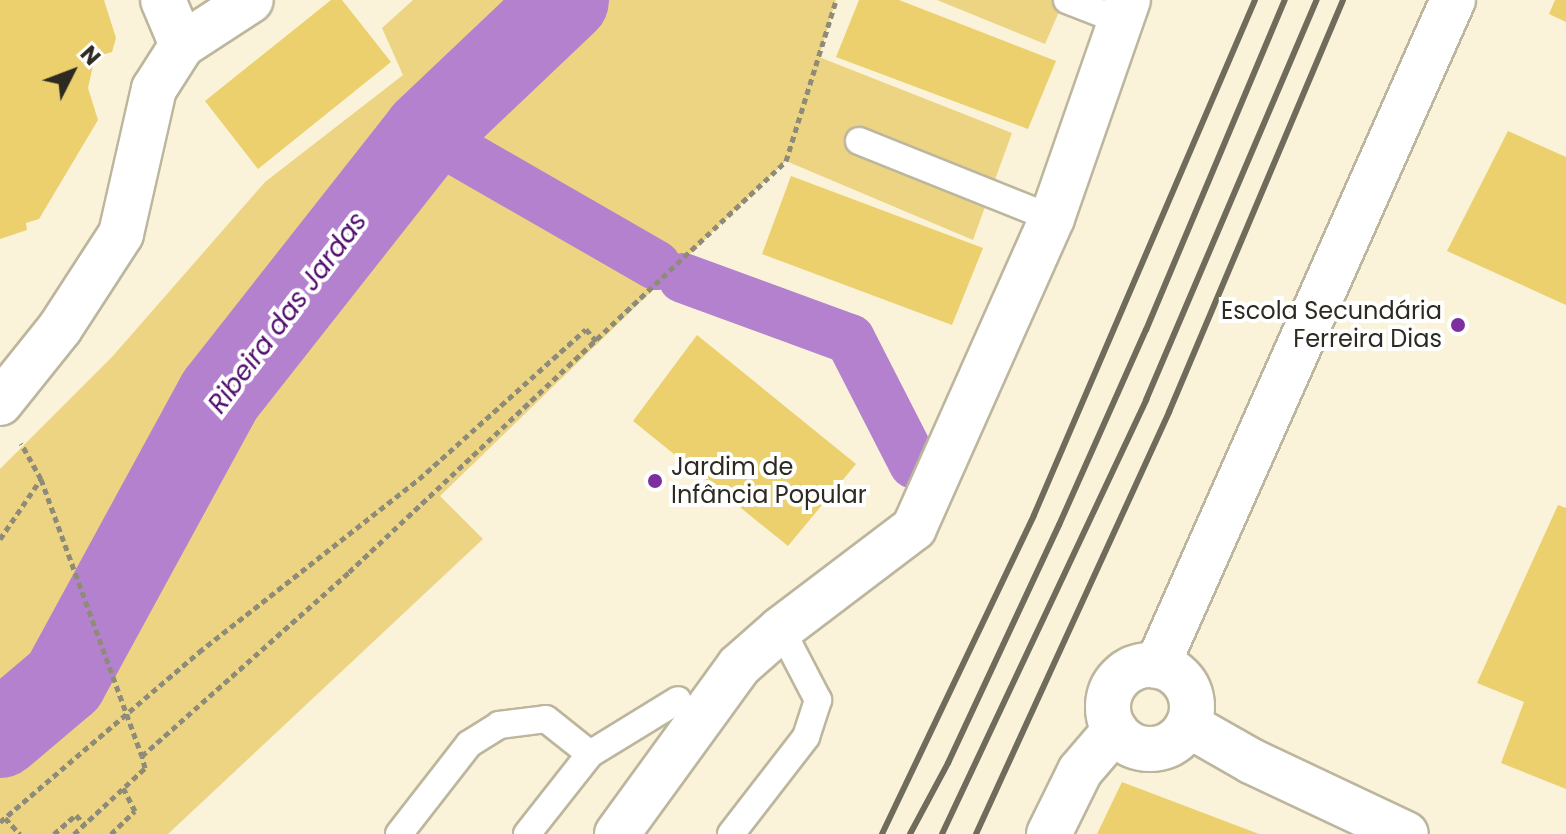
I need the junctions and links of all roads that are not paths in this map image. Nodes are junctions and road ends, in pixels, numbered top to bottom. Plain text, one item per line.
1 (163, 0) edge
2 (251, 0) edge
3 (1067, 0) edge
4 (1453, 0) edge
5 (1124, 11) edge
6 (182, 45) junction
7 (859, 141) dead end
8 (1052, 218) junction
9 (7, 417) edge
10 (781, 629) junction
11 (1157, 666) junction
12 (678, 700) dead end
13 (1188, 725) junction
14 (1115, 730) junction
15 (590, 754) junction
16 (399, 834) edge
17 (527, 834) edge
18 (617, 834) edge
19 (731, 834) edge
20 (1049, 834) edge
21 (1406, 834) edge

1 - 6 street
2 - 6 street
3 - 5 lane
4 - 11 street
5 - 8 street
6 - 9 street
7 - 8 lane
8 - 10 street
10 - 18 street
10 - 19 lane
11 - 13 street
11 - 14 street
12 - 15 lane
13 - 14 street
13 - 21 street
14 - 20 street
15 - 16 lane
15 - 17 lane

